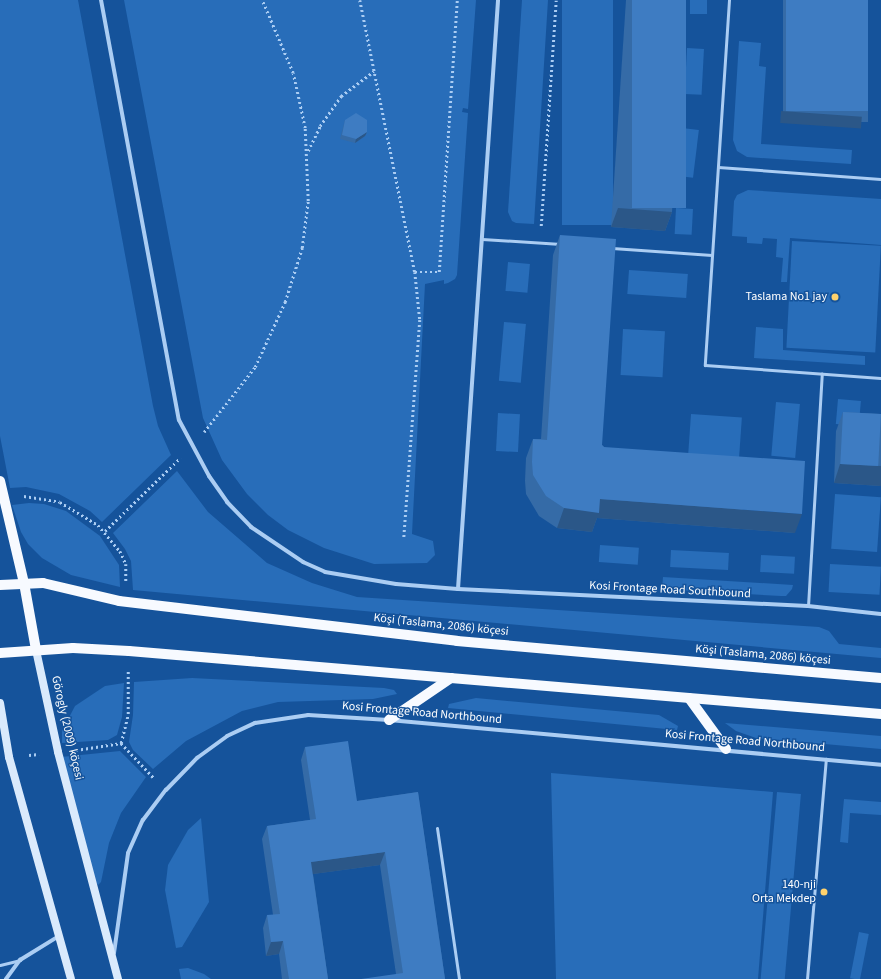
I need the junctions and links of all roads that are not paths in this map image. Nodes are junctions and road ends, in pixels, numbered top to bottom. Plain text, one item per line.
1 (101, 0) edge
2 (498, 0) edge
3 (729, 0) edge
4 (718, 167) junction
5 (881, 178) edge
6 (482, 239) junction
7 (563, 244) edge
8 (610, 248) edge
9 (712, 255) junction
10 (822, 373) junction
11 (881, 378) edge
12 (0, 480) edge
13 (24, 583) junction
14 (0, 585) edge
15 (458, 589) junction
16 (808, 606) junction
17 (881, 614) edge
18 (36, 650) junction
19 (0, 653) edge
20 (450, 678) junction
21 (881, 678) edge
22 (689, 698) junction
23 (0, 703) edge
24 (881, 714) edge
25 (390, 720) junction
26 (726, 749) junction
27 (826, 759) junction
28 (881, 765) edge
29 (437, 828) dead end
30 (59, 936) junction
31 (20, 960) junction
32 (113, 960) junction
33 (0, 965) edge
34 (6, 979) edge
35 (71, 979) edge
36 (118, 979) edge
37 (459, 979) edge
38 (807, 979) edge

1 - 15 street, Kosi Frontage Road Southbound
2 - 6 street
3 - 4 lane
4 - 5 lane
4 - 9 lane
6 - 7 lane
6 - 15 street
8 - 9 lane
9 - 10 lane
10 - 11 lane
10 - 16 lane
12 - 13 main road, Görogly (2009) köçesi
13 - 14 main road, Köşi (Taslama, 2086) köçesi
13 - 18 main road, Görogly (2009) köçesi
13 - 21 main road, Köşi (Taslama, 2086) köçesi
15 - 16 street, Kosi Frontage Road Southbound
16 - 17 street, Kosi Frontage Road Southbound
18 - 19 main road
18 - 20 main road
18 - 32 main road, Görogly (2009) köçesi
20 - 22 main road
20 - 25 main road
22 - 24 main road
22 - 26 main road
23 - 30 main road
25 - 26 street, Kosi Frontage Road Northbound
25 - 32 street, Kosi Frontage Road Northbound
26 - 27 street, Kosi Frontage Road Northbound
27 - 28 street, Kosi Frontage Road Northbound
27 - 38 lane
29 - 37 lane
30 - 31 street
30 - 35 main road
31 - 33 lane
31 - 34 street
32 - 36 main road, Görogly (2009) köçesi

